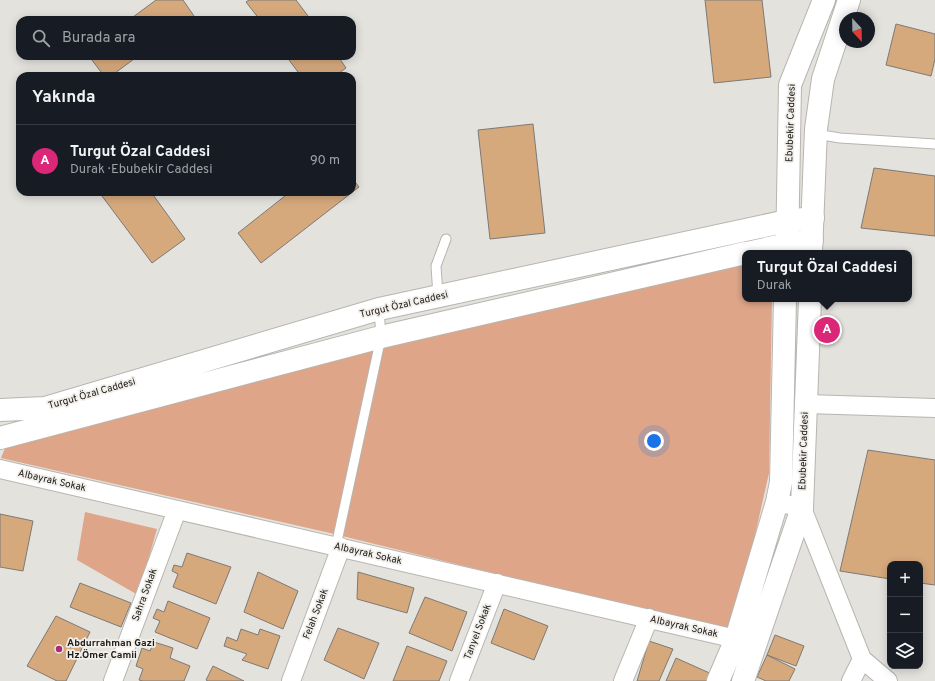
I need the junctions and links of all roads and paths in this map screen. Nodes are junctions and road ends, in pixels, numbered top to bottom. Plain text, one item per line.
1 (824, 0) edge
2 (849, 0) edge
3 (816, 134) junction
4 (935, 144) edge
5 (813, 218) junction
6 (787, 220) junction
7 (446, 239) dead end
8 (811, 247) edge
9 (787, 248) edge
10 (771, 250) edge
11 (742, 254) edge
12 (438, 296) junction
13 (785, 302) edge
14 (810, 302) edge
15 (379, 309) junction
16 (381, 337) junction
17 (806, 404) junction
18 (935, 408) edge
19 (0, 410) edge
20 (0, 438) edge
21 (0, 469) edge
22 (777, 502) junction
23 (802, 508) junction
24 (177, 510) junction
25 (338, 547) junction
26 (497, 583) junction
27 (649, 618) junction
28 (736, 639) junction
29 (862, 659) junction
30 (113, 681) edge
31 (291, 681) edge
32 (458, 681) edge
33 (623, 681) edge
34 (718, 681) edge
35 (743, 681) edge
36 (851, 681) edge
37 (888, 681) edge

1 - 6 street, Ebubekir Caddesi
2 - 3 street
3 - 4 lane
3 - 5 street
5 - 6 street, Turgut Özal Caddesi
5 - 8 street
6 - 9 street, Ebubekir Caddesi
6 - 12 street, Turgut Özal Caddesi
7 - 12 lane
8 - 9 street, Turgut Özal Caddesi
9 - 10 street, Turgut Özal Caddesi
11 - 16 street, Turgut Özal Caddesi
12 - 15 street, Turgut Özal Caddesi
13 - 22 street
14 - 17 street, Ebubekir Caddesi
15 - 16 lane
15 - 19 street, Turgut Özal Caddesi
16 - 20 street, Turgut Özal Caddesi
16 - 25 lane
17 - 18 street
17 - 23 street, Ebubekir Caddesi
21 - 24 street, Albayrak Sokak
22 - 23 street
22 - 28 street
23 - 29 street
23 - 35 street, Ebubekir Caddesi
24 - 25 street, Albayrak Sokak
24 - 30 street, Sahra Sokak
25 - 26 street, Albayrak Sokak
25 - 31 street, Felah Sokak
26 - 27 street, Albayrak Sokak
26 - 32 street, Tanyel Sokak
27 - 28 street, Albayrak Sokak
27 - 33 street
28 - 34 street
29 - 36 street
29 - 37 street

